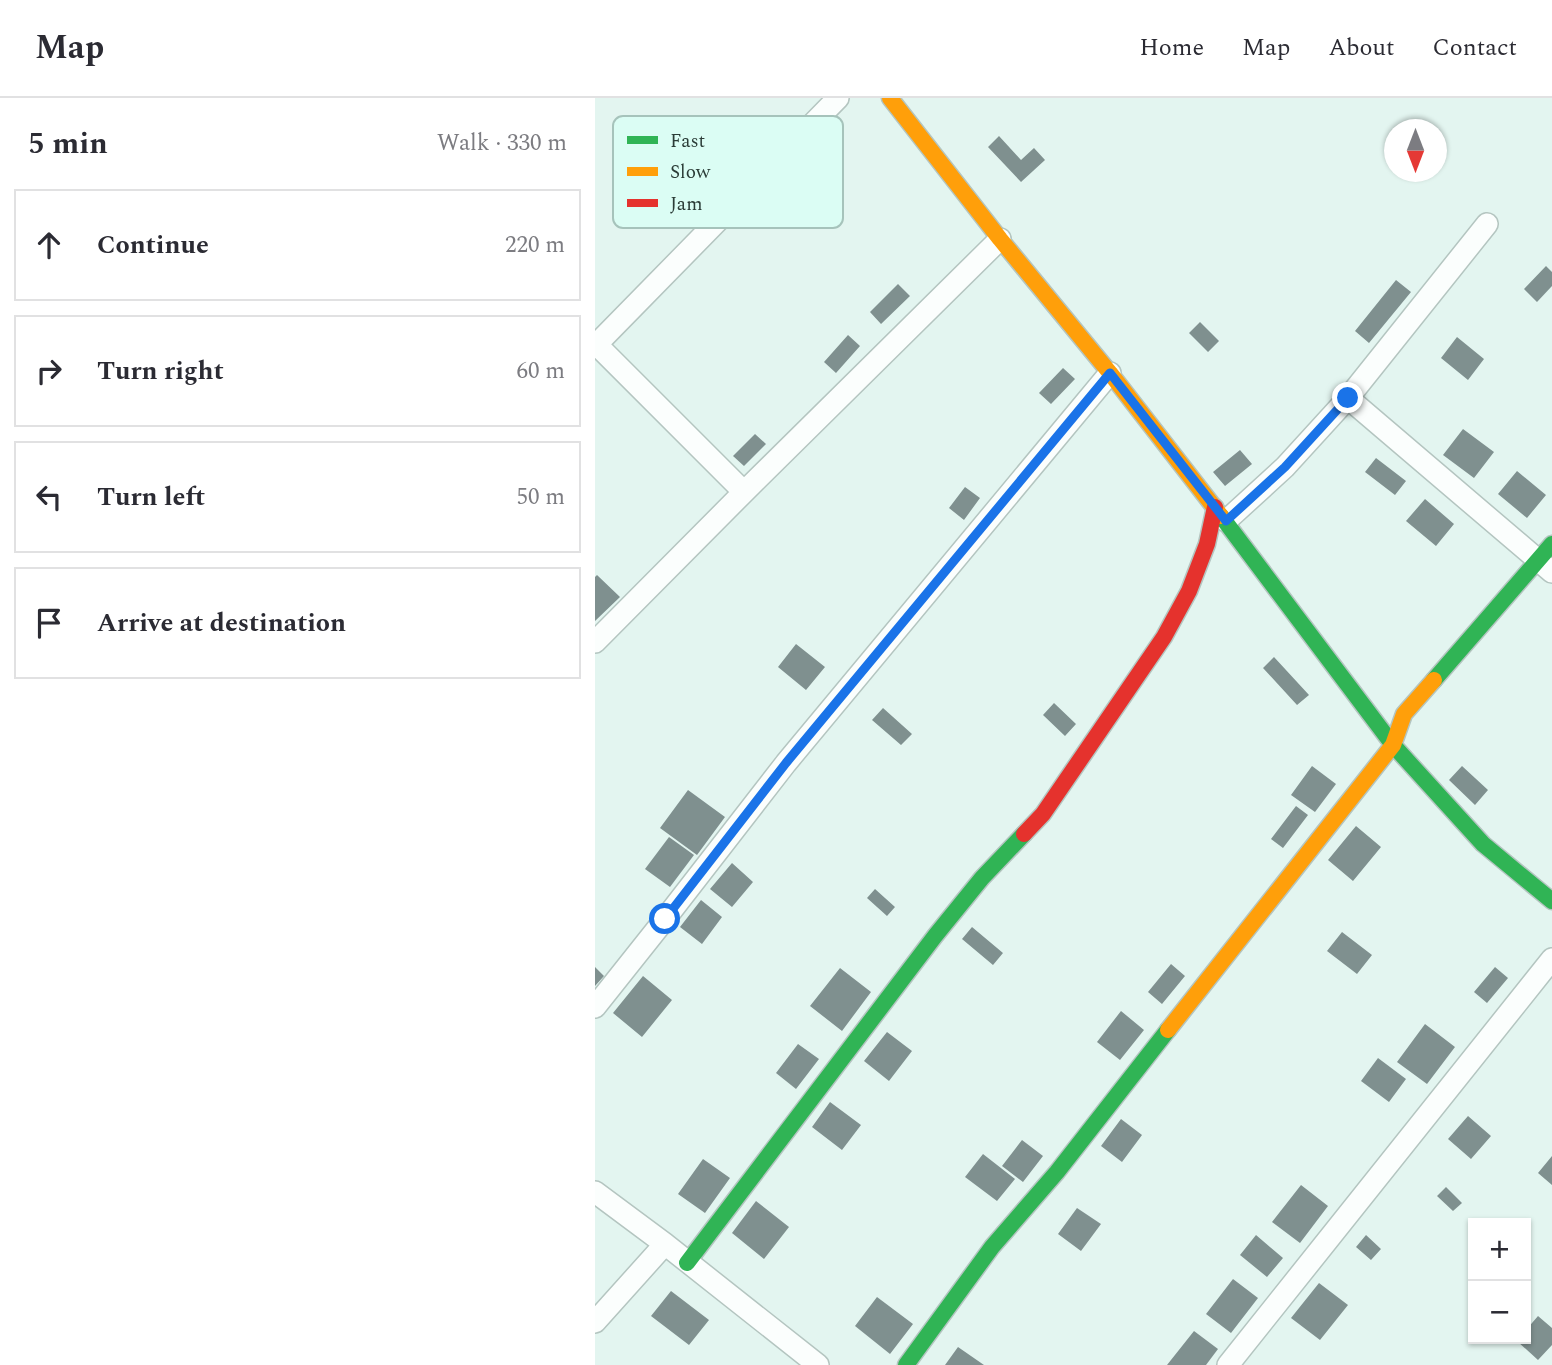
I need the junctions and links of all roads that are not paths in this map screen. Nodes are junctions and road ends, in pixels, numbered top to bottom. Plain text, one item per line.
1 (838, 98) edge
2 (890, 98) edge
3 (820, 116) edge
4 (1487, 224) dead end
5 (711, 228) edge
6 (1000, 239) junction
7 (596, 345) edge
8 (1110, 373) junction
9 (1348, 398) junction
10 (744, 492) junction
11 (1220, 514) junction
12 (1552, 544) edge
13 (1545, 567) edge
14 (595, 642) edge
15 (1393, 745) junction
16 (1552, 901) edge
17 (1552, 959) edge
18 (595, 1007) edge
19 (595, 1192) edge
20 (665, 1244) junction
21 (687, 1263) junction
22 (595, 1322) edge
23 (818, 1365) edge
24 (906, 1365) edge
25 (1228, 1365) edge

1 - 3 street
2 - 6 street
4 - 9 street
5 - 7 street
6 - 8 street
6 - 10 street
7 - 10 street
8 - 11 street
8 - 18 street
9 - 11 street
9 - 13 street
10 - 14 street
11 - 15 street
11 - 21 street
12 - 13 street
13 - 15 street
15 - 16 street
15 - 24 street
17 - 25 street
19 - 20 street
20 - 21 street
20 - 22 street
21 - 23 street

